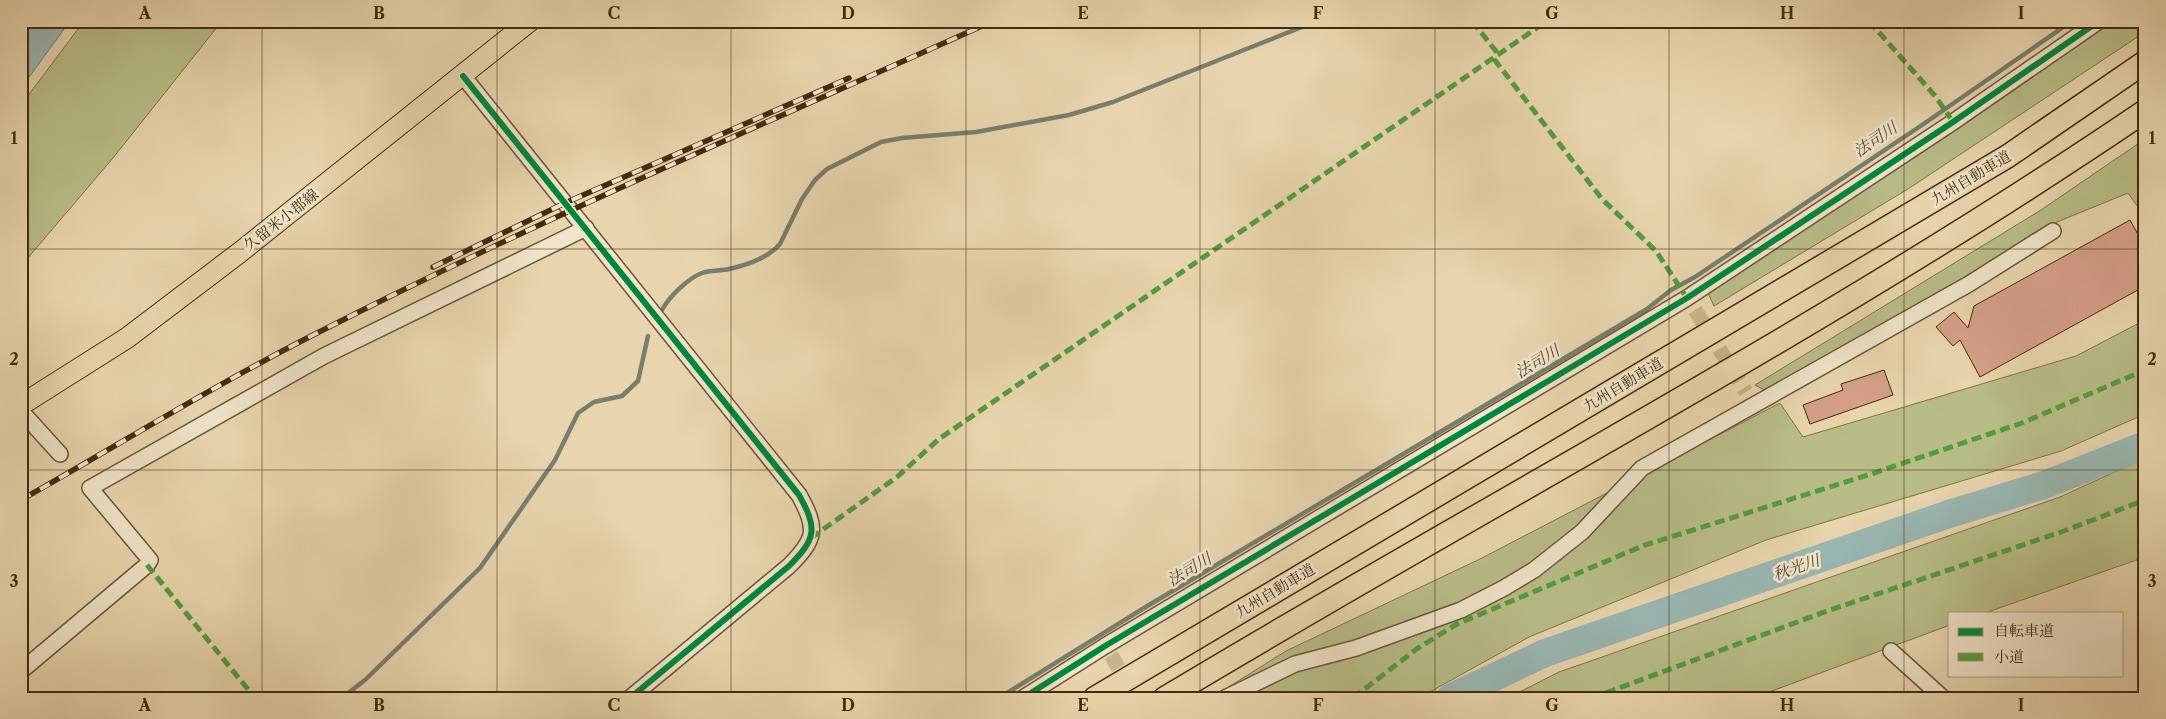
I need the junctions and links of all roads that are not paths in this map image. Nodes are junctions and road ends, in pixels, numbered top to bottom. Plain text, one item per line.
1 (530, 21) edge
2 (2099, 21) edge
3 (2145, 62) edge
4 (463, 76) junction
5 (2145, 111) edge
6 (586, 228) junction
7 (2052, 231) dead end
8 (21, 405) edge
9 (21, 411) edge
10 (60, 454) dead end
11 (1891, 651) dead end
12 (21, 671) edge
13 (630, 698) edge
14 (1023, 698) edge
15 (1095, 698) edge
16 (1165, 698) edge
17 (1225, 698) edge
18 (1943, 698) edge

1 - 4 main road, 久留米小郡線
2 - 14 street
3 - 15 highway, 九州自動車道
4 - 6 street
4 - 8 main road, 久留米小郡線
5 - 16 highway
6 - 12 street
6 - 13 street
7 - 17 street
9 - 10 street
11 - 18 street

